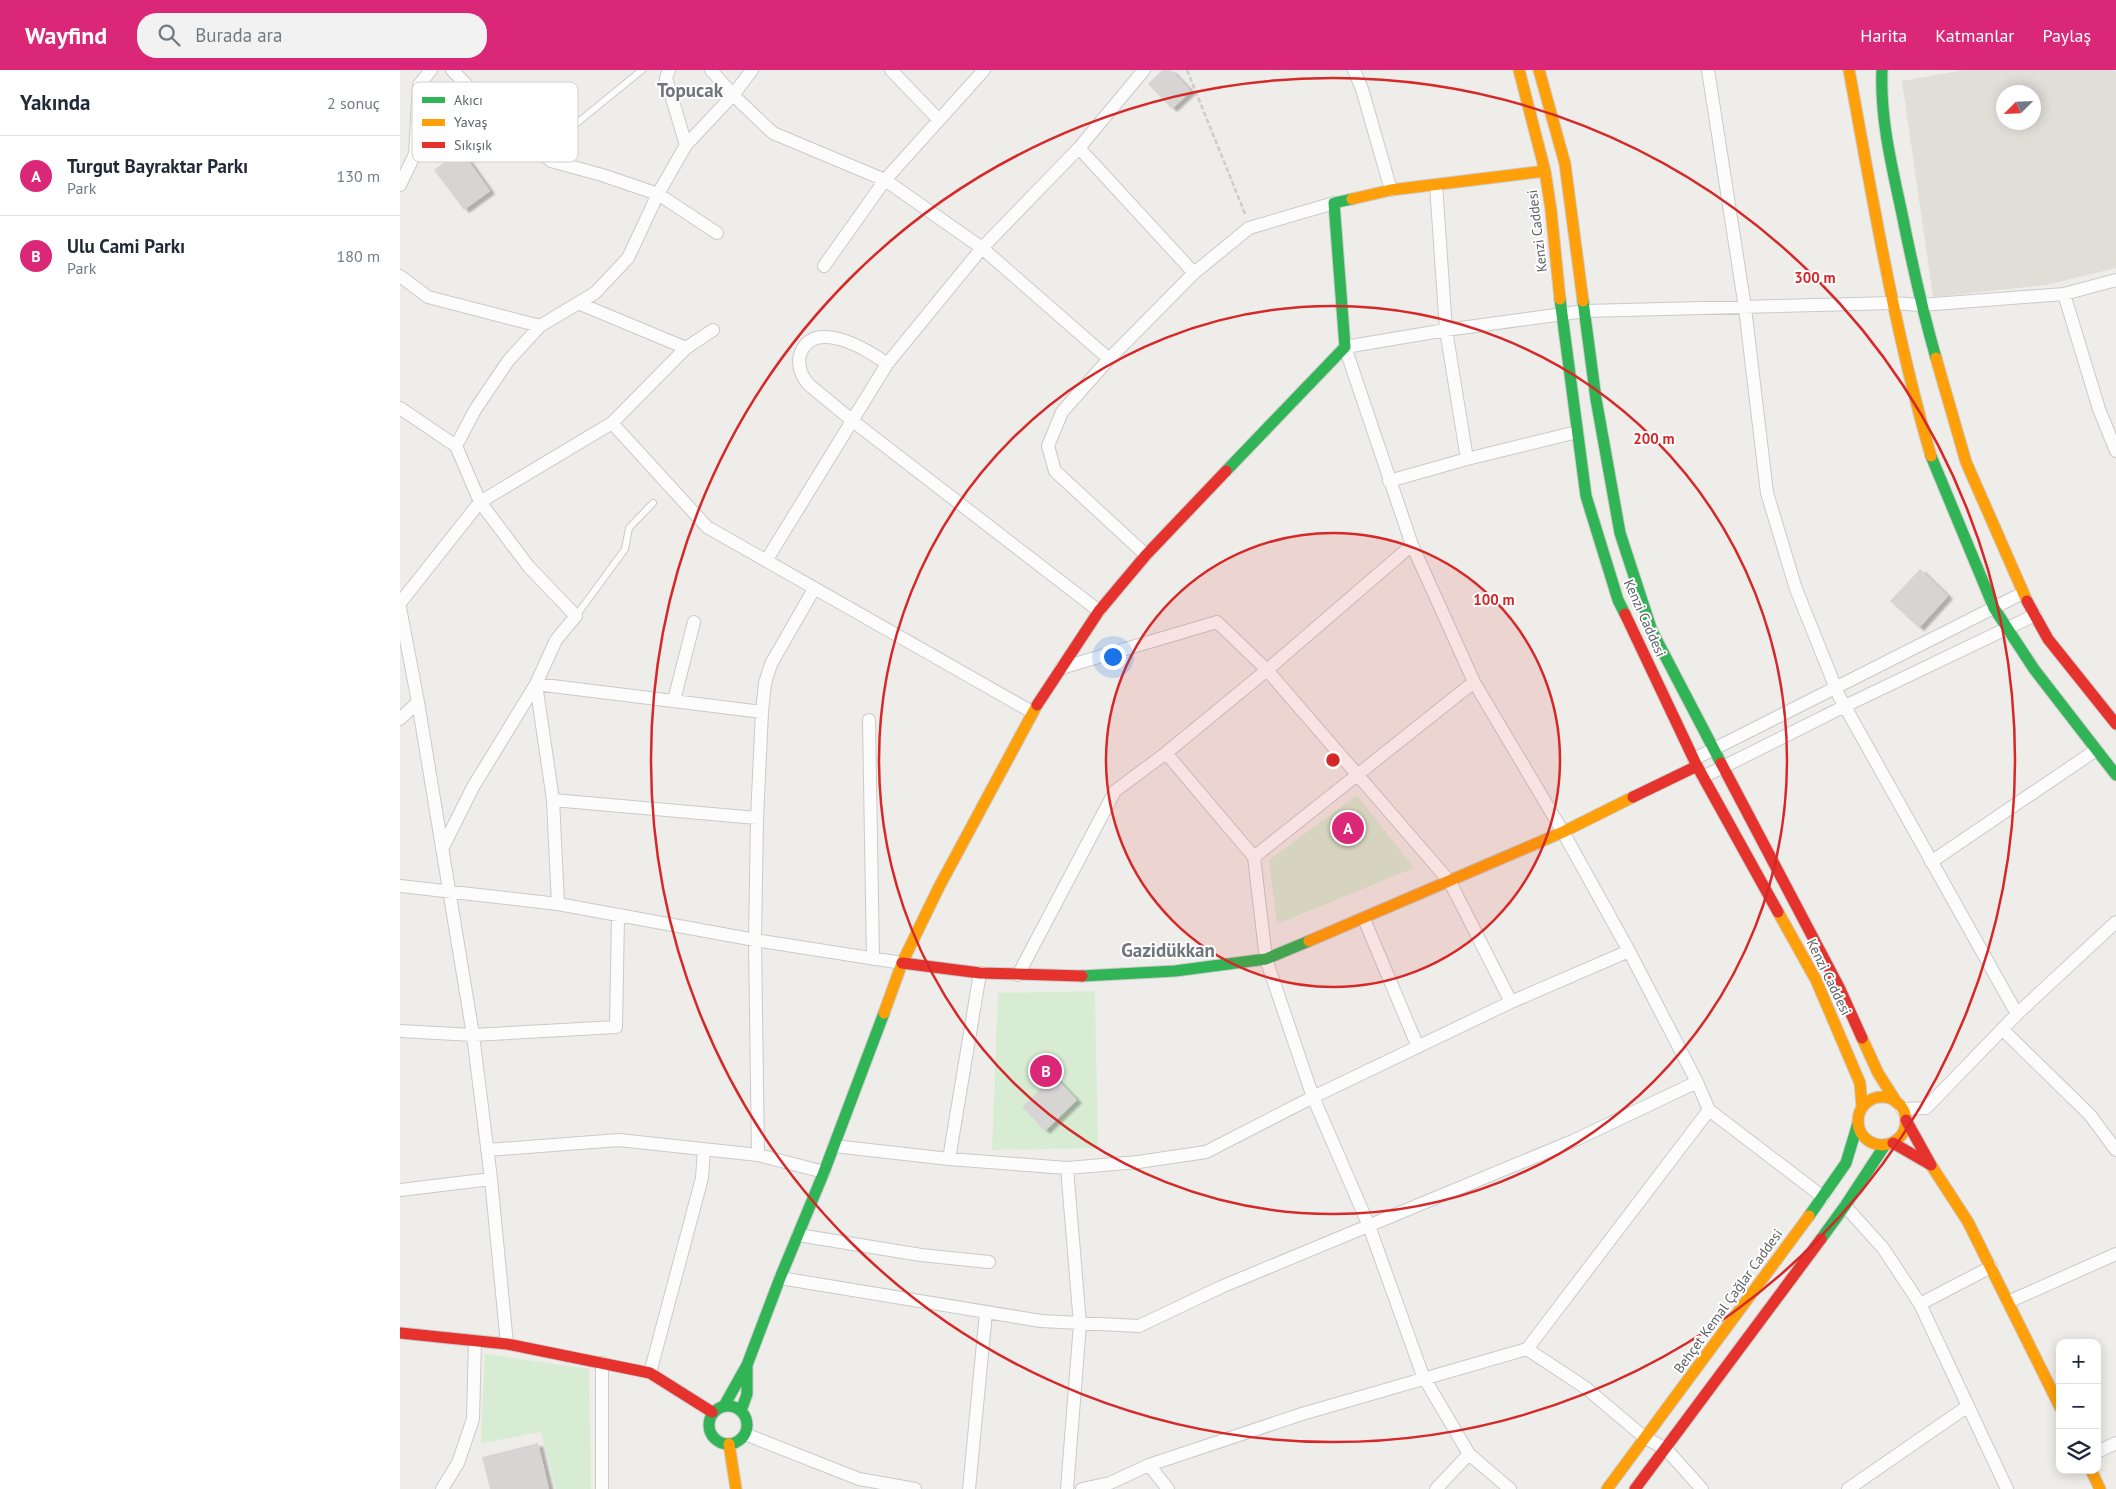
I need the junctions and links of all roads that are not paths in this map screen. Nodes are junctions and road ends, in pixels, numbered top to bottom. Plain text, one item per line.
1 (431, 70) edge
2 (452, 70) edge
3 (642, 70) edge
4 (669, 70) edge
5 (711, 70) edge
6 (752, 70) edge
7 (891, 70) edge
8 (984, 70) edge
9 (1144, 70) edge
10 (1354, 70) edge
11 (1519, 70) edge
12 (1539, 70) edge
13 (1708, 70) edge
14 (1849, 70) edge
15 (1882, 70) edge
16 (421, 82) edge
17 (464, 82) edge
18 (732, 95) junction
19 (939, 120) junction
20 (578, 121) edge
21 (686, 145) junction
22 (1079, 148) junction
23 (412, 160) edge
24 (555, 162) edge
25 (1545, 171) junction
26 (885, 180) junction
27 (400, 185) edge
28 (1436, 185) junction
29 (1391, 190) junction
30 (658, 194) junction
31 (1334, 203) junction
32 (718, 233) dead end
33 (982, 248) junction
34 (824, 266) dead end
35 (1194, 273) junction
36 (400, 276) edge
37 (2116, 280) edge
38 (2064, 294) junction
39 (578, 303) junction
40 (1892, 303) junction
41 (1921, 305) junction
42 (1745, 308) junction
43 (1584, 311) junction
44 (1561, 314) junction
45 (540, 326) junction
46 (713, 330) dead end
47 (1446, 330) junction
48 (1345, 347) junction
49 (686, 348) junction
50 (1109, 359) junction
51 (888, 364) junction
52 (400, 408) edge
53 (854, 422) junction
54 (612, 423) junction
55 (1577, 432) junction
56 (456, 446) junction
57 (2116, 451) edge
58 (1467, 459) junction
59 (1389, 481) junction
60 (480, 502) junction
61 (653, 502) dead end
62 (1412, 545) junction
63 (1146, 555) junction
64 (766, 561) junction
65 (814, 589) junction
66 (2023, 593) junction
67 (400, 603) edge
68 (400, 608) edge
69 (1994, 608) junction
70 (1099, 611) junction
71 (2035, 615) junction
72 (576, 616) junction
73 (694, 622) dead end
74 (2007, 628) junction
75 (1061, 668) junction
76 (1267, 670) junction
77 (1474, 682) junction
78 (536, 684) junction
79 (1836, 688) junction
80 (674, 700) junction
81 (418, 702) junction
82 (1845, 706) junction
83 (762, 712) junction
84 (1032, 712) junction
85 (400, 719) edge
86 (2115, 719) edge
87 (869, 720) dead end
88 (1712, 749) junction
89 (2096, 750) junction
90 (1166, 753) junction
91 (1698, 767) junction
92 (1722, 767) junction
93 (2116, 774) edge
94 (1358, 775) junction
95 (553, 800) junction
96 (757, 818) junction
97 (1563, 832) junction
98 (442, 849) junction
99 (1254, 856) junction
100 (1931, 862) junction
101 (1450, 882) junction
102 (400, 886) edge
103 (450, 891) junction
104 (558, 904) junction
105 (618, 916) junction
106 (1364, 919) junction
107 (2116, 922) edge
108 (755, 940) junction
109 (1629, 951) junction
110 (873, 959) junction
111 (1266, 959) junction
112 (902, 963) junction
113 (980, 973) junction
114 (1018, 976) junction
115 (1511, 1002) junction
116 (2017, 1014) junction
117 (2002, 1029) junction
118 (400, 1031) edge
119 (473, 1035) junction
120 (1418, 1047) junction
121 (1697, 1082) junction
122 (1313, 1097) junction
123 (1862, 1107) junction
124 (1709, 1110) junction
125 (1902, 1110) junction
126 (1858, 1122) junction
127 (1889, 1144) junction
128 (834, 1146) junction
129 (704, 1149) junction
130 (2116, 1149) edge
131 (488, 1150) junction
132 (758, 1154) junction
133 (949, 1159) junction
134 (1931, 1165) junction
135 (1067, 1168) junction
136 (824, 1172) junction
137 (491, 1180) junction
138 (400, 1190) edge
139 (1824, 1197) junction
140 (1845, 1206) junction
141 (1369, 1226) junction
142 (798, 1235) junction
143 (2116, 1254) edge
144 (989, 1262) dead end
145 (1991, 1267) junction
146 (780, 1278) junction
147 (2008, 1302) junction
148 (1920, 1304) junction
149 (986, 1312) junction
150 (1080, 1324) junction
151 (400, 1333) edge
152 (475, 1340) junction
153 (507, 1344) junction
154 (1527, 1349) junction
155 (602, 1363) junction
156 (747, 1364) junction
157 (650, 1373) junction
158 (1424, 1379) junction
159 (2056, 1399) edge
160 (724, 1406) junction
161 (1968, 1406) junction
162 (742, 1411) junction
163 (712, 1412) junction
164 (745, 1434) junction
165 (1645, 1438) junction
166 (2116, 1443) edge
167 (729, 1444) junction
168 (1665, 1448) junction
169 (2101, 1450) edge
170 (1469, 1454) junction
171 (1149, 1466) junction
172 (2093, 1474) edge
173 (861, 1484) edge
174 (442, 1489) edge
175 (602, 1489) edge
176 (736, 1489) edge
177 (915, 1489) edge
178 (969, 1489) edge
179 (1066, 1489) edge
180 (1082, 1489) edge
181 (1168, 1489) edge
182 (1436, 1489) edge
183 (1510, 1489) edge
184 (1608, 1489) edge
185 (1635, 1489) edge
186 (1702, 1489) edge
187 (1848, 1489) edge
188 (2007, 1489) edge
189 (2100, 1489) edge

1 - 16 street
2 - 17 street
3 - 20 lane
4 - 21 street
5 - 18 street
6 - 18 street
7 - 19 street
8 - 19 street
9 - 22 street
10 - 29 street
11 - 25 street, Kenzi Caddesi
12 - 43 street, Kenzi Caddesi
13 - 42 street
14 - 40 street
15 - 41 street
18 - 21 street
18 - 26 street
19 - 26 street
21 - 30 street
22 - 33 street
22 - 35 street
23 - 27 street
24 - 30 street
25 - 28 street
25 - 44 street, Kenzi Caddesi
26 - 33 street
26 - 34 street
28 - 29 street
28 - 47 street
29 - 31 street
30 - 32 street
30 - 39 street
31 - 35 street
31 - 48 street
33 - 50 street
33 - 51 street
35 - 50 street
36 - 45 street
37 - 38 street
38 - 41 street
38 - 57 street
39 - 45 street
39 - 49 street
40 - 41 street
40 - 42 street
40 - 69 street
41 - 66 street
42 - 43 street
42 - 79 street
43 - 44 street
43 - 88 street, Kenzi Caddesi
44 - 47 street
44 - 55 street, Kenzi Caddesi
45 - 56 street
46 - 49 street
47 - 48 street
47 - 58 street
48 - 59 street
48 - 63 street
49 - 54 street
50 - 63 street
51 - 53 street
51 - 53 street
52 - 56 street
53 - 64 street
53 - 70 street
54 - 60 street
54 - 64 street
55 - 58 street
55 - 91 street, Kenzi Caddesi
56 - 60 street
58 - 59 street
59 - 62 street
60 - 67 street
60 - 72 street
61 - 72 lane
62 - 76 street
62 - 77 street
63 - 70 street
64 - 65 street
65 - 83 street
65 - 84 street
66 - 69 street
66 - 71 street
68 - 81 street
69 - 74 street
69 - 79 street
70 - 75 street
71 - 74 street
71 - 86 street
72 - 78 street
73 - 80 street
74 - 82 street
74 - 89 street
75 - 76 street
75 - 84 street
76 - 90 street
76 - 94 street
77 - 94 street
77 - 97 street
78 - 80 street
78 - 95 street
78 - 98 street
79 - 82 street
79 - 88 street
80 - 83 street
81 - 85 street
81 - 98 street
82 - 92 street
82 - 100 street
83 - 96 street
84 - 112 street
87 - 110 street
88 - 91 street
88 - 92 street, Kenzi Caddesi
89 - 93 street
89 - 100 street
90 - 99 street
90 - 114 street
91 - 92 street
91 - 97 street
91 - 123 street, Kenzi Caddesi
92 - 125 street, Kenzi Caddesi
94 - 99 street
94 - 101 street
95 - 96 street
95 - 104 street
96 - 108 street
97 - 101 street
97 - 109 street
98 - 103 street
99 - 111 street
100 - 116 street
101 - 106 street
101 - 115 street
102 - 103 street
103 - 104 street
103 - 119 street
104 - 105 street
105 - 108 street
105 - 119 street
106 - 111 street
106 - 120 street
107 - 116 street
108 - 110 street
108 - 132 street
109 - 115 street
109 - 121 street
110 - 112 street
111 - 114 street
111 - 122 street
112 - 113 street
112 - 128 street
113 - 114 street
113 - 133 street
115 - 120 street
116 - 117 street
117 - 125 street
117 - 130 street
118 - 119 street
119 - 131 street
120 - 122 street
121 - 124 street
121 - 141 street
122 - 135 street
122 - 141 street
123 - 125 street
123 - 126 street
124 - 139 street
124 - 154 street
125 - 127 street
125 - 134 street, Kenzi Caddesi
126 - 127 street
126 - 139 street, Behçet Kemal Çağlar Caddesi
127 - 134 street
127 - 140 street
128 - 133 street
128 - 136 street
129 - 131 street
129 - 132 street
129 - 157 street
131 - 137 street
132 - 136 street
133 - 135 street
134 - 145 street, Kenzi Caddesi
135 - 150 street
136 - 142 street
137 - 138 street
137 - 153 street
139 - 165 street, Behçet Kemal Çağlar Caddesi
140 - 148 street
140 - 168 street
141 - 150 street
141 - 158 street
142 - 144 street
142 - 146 street
143 - 147 street
145 - 147 street, Kenzi Caddesi
145 - 148 street
146 - 149 street
146 - 156 street
147 - 159 street, Kenzi Caddesi
148 - 161 street
149 - 150 street
149 - 178 street
150 - 179 street
151 - 152 street
152 - 153 street
152 - 174 street
153 - 155 street
154 - 158 street
154 - 165 street
155 - 157 street
155 - 175 street
156 - 160 street
156 - 162 street
157 - 163 street
158 - 170 street
158 - 171 street
160 - 162 street
160 - 163 street
161 - 187 street
161 - 188 street
162 - 164 street
163 - 167 street
164 - 167 street
164 - 173 street
165 - 168 street
165 - 184 street, Behçet Kemal Çağlar Caddesi
166 - 169 street
167 - 176 street
168 - 185 street
168 - 186 street
170 - 182 street
170 - 183 street
171 - 180 street
171 - 181 street
172 - 189 street
173 - 177 street

